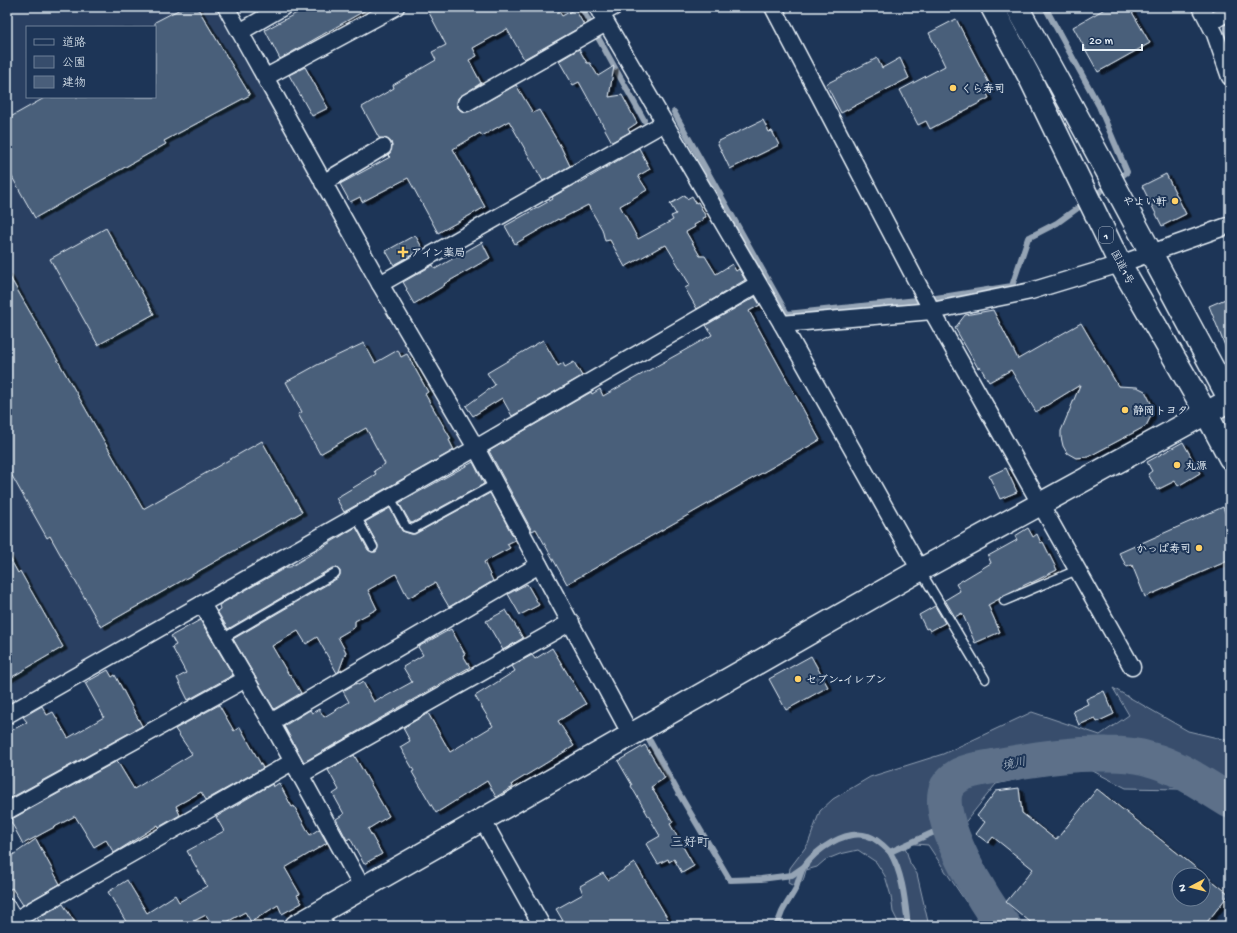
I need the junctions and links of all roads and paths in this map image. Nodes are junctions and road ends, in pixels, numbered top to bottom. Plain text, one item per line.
1 (226, 7) edge
2 (283, 7) edge
3 (396, 7) edge
4 (773, 7) edge
5 (992, 7) edge
6 (1018, 7) edge
7 (1201, 7) edge
8 (1230, 11) edge
9 (605, 13) edge
10 (1210, 23) junction
11 (240, 32) junction
12 (266, 77) junction
13 (1230, 77) edge
14 (466, 103) dead end
15 (664, 123) junction
16 (382, 147) dead end
17 (324, 183) junction
18 (1230, 225) edge
19 (1150, 253) junction
20 (1120, 264) junction
21 (380, 284) junction
22 (758, 284) junction
23 (932, 310) junction
24 (782, 324) junction
25 (1230, 400) edge
26 (1206, 413) junction
27 (476, 448) junction
28 (1230, 458) edge
29 (495, 484) junction
30 (390, 497) junction
31 (1040, 503) junction
32 (356, 516) junction
33 (373, 547) dead end
34 (539, 565) junction
35 (920, 570) junction
36 (1077, 570) junction
37 (335, 572) dead end
38 (1004, 601) dead end
39 (202, 604) junction
40 (571, 622) junction
41 (222, 639) junction
42 (1132, 667) dead end
43 (985, 679) dead end
44 (246, 680) junction
45 (7, 715) edge
46 (271, 722) junction
47 (631, 734) junction
48 (296, 769) junction
49 (7, 810) edge
50 (482, 819) junction
51 (362, 888) junction
52 (13, 918) edge
53 (322, 920) edge
54 (296, 926) edge
55 (542, 926) edge

1 - 11 street
2 - 11 street
3 - 12 street
4 - 23 street
5 - 20 main road, 国道1号 / 1
6 - 19 main road
7 - 10 street
8 - 10 street
9 - 14 street
9 - 15 street
10 - 13 street
11 - 12 street
12 - 17 street
15 - 21 street
15 - 22 street
16 - 17 street
17 - 21 street
18 - 19 street
19 - 20 street
19 - 25 main road
20 - 23 street
20 - 26 main road, 国道1号 / 1
21 - 27 street
22 - 24 street
22 - 27 street
23 - 24 street
23 - 31 street
24 - 35 street
25 - 26 main road
26 - 28 main road, 国道1号 / 1
26 - 31 main road
27 - 29 street
27 - 30 street
29 - 30 lane
29 - 34 street
30 - 32 street
31 - 35 main road
31 - 36 street
32 - 33 lane
32 - 39 street
34 - 40 street
34 - 46 street
35 - 43 lane
35 - 47 main road
36 - 38 lane
36 - 42 street
37 - 41 lane
39 - 41 street
39 - 45 street
40 - 47 street
40 - 48 street
41 - 44 street
44 - 46 street
44 - 49 street
46 - 48 street
47 - 50 main road
48 - 51 street
48 - 52 street
50 - 51 main road
50 - 55 street
51 - 53 main road
53 - 54 main road

